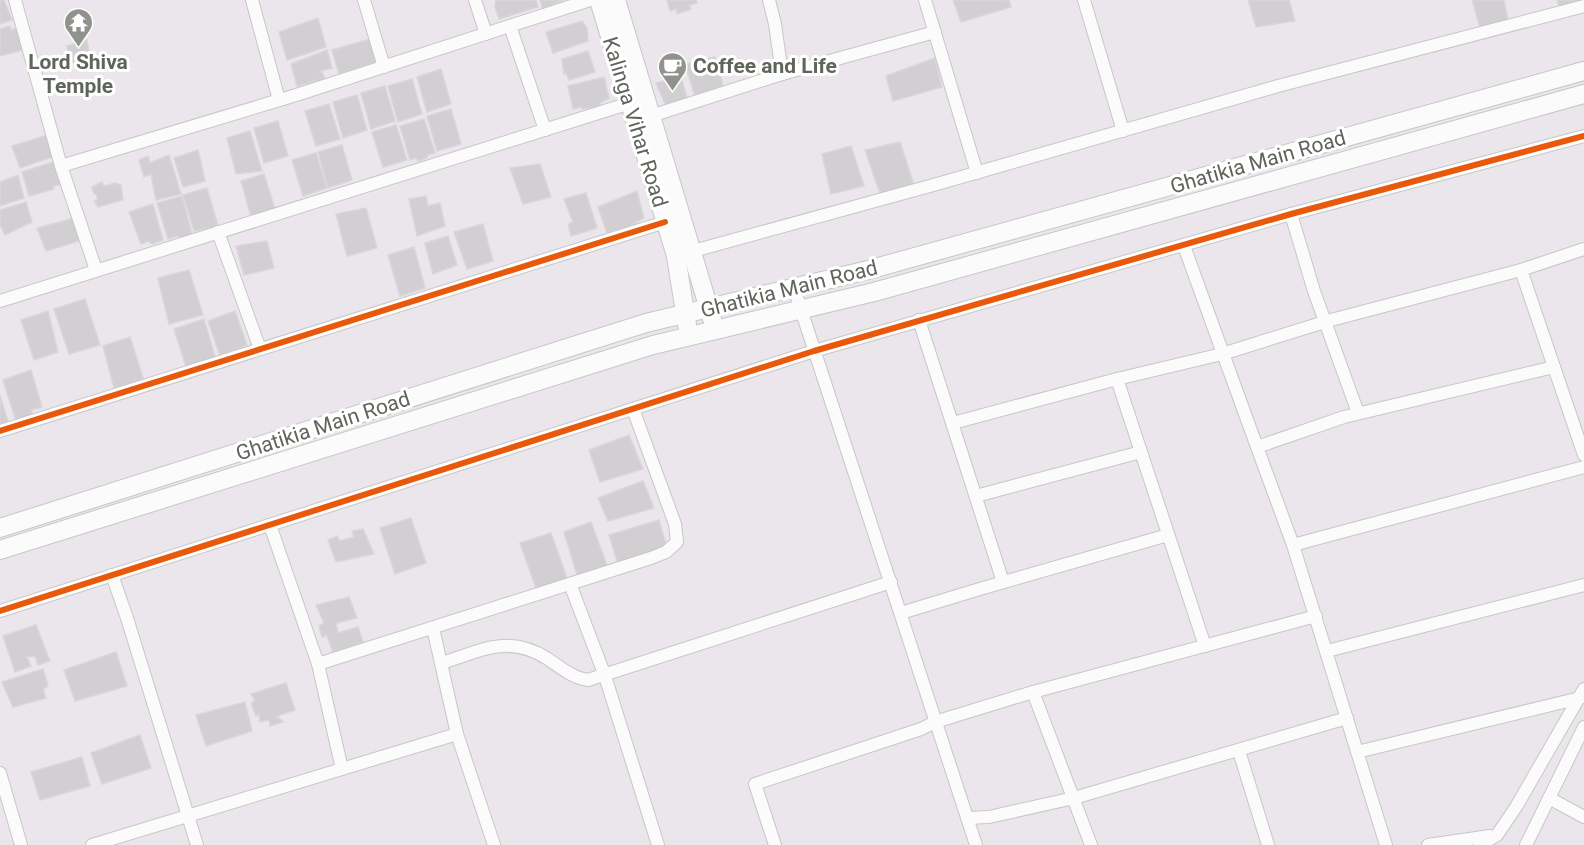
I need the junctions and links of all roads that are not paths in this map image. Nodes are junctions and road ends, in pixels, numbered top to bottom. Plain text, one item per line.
1 (15, 0) edge
2 (252, 0) edge
3 (364, 0) edge
4 (475, 0) edge
5 (590, 0) edge
6 (598, 0) edge
7 (616, 0) edge
8 (770, 0) edge
9 (925, 0) edge
10 (1084, 0) edge
11 (1584, 6) edge
12 (510, 26) junction
13 (934, 32) junction
14 (486, 34) junction
15 (384, 67) junction
16 (1584, 71) edge
17 (782, 74) junction
18 (1584, 94) edge
19 (279, 100) junction
20 (630, 103) junction
21 (651, 116) junction
22 (545, 130) junction
23 (1123, 131) junction
24 (1584, 136) edge
25 (61, 166) junction
26 (976, 173) junction
27 (1291, 214) junction
28 (665, 222) junction
29 (218, 232) junction
30 (1185, 246) junction
31 (1584, 249) edge
32 (684, 254) junction
33 (96, 270) junction
34 (1521, 270) junction
35 (794, 288) junction
36 (0, 301) edge
37 (708, 309) junction
38 (801, 309) junction
39 (684, 314) junction
40 (919, 320) junction
41 (1326, 321) junction
42 (715, 330) junction
43 (690, 336) junction
44 (260, 349) junction
45 (814, 351) junction
46 (1222, 354) junction
47 (1554, 367) junction
48 (1117, 379) junction
49 (633, 409) junction
50 (1358, 413) junction
51 (953, 423) junction
52 (0, 431) edge
53 (1257, 447) junction
54 (1141, 452) junction
55 (1584, 455) edge
56 (1584, 467) edge
57 (976, 496) junction
58 (270, 525) junction
59 (0, 528) edge
60 (1168, 535) junction
61 (1293, 545) junction
62 (0, 550) edge
63 (112, 575) junction
64 (891, 582) junction
65 (1003, 582) junction
66 (570, 584) junction
67 (1584, 585) edge
68 (0, 611) edge
69 (902, 613) junction
70 (1316, 616) junction
71 (434, 628) junction
72 (1205, 646) junction
73 (1327, 651) junction
74 (442, 663) junction
75 (318, 664) junction
76 (605, 676) junction
77 (1033, 692) junction
78 (1582, 694) edge
79 (1347, 718) junction
80 (935, 722) junction
81 (1584, 727) edge
82 (457, 734) junction
83 (1239, 751) junction
84 (1358, 752) junction
85 (342, 769) junction
86 (0, 772) edge
87 (1074, 798) junction
88 (1549, 798) junction
89 (188, 814) junction
90 (1584, 817) edge
91 (967, 818) junction
92 (1497, 835) junction
93 (21, 845) edge
94 (92, 845) edge
95 (197, 845) edge
96 (494, 845) edge
97 (658, 845) edge
98 (775, 845) edge
99 (976, 845) edge
100 (1091, 845) edge
101 (1268, 845) edge
102 (1386, 845) edge
103 (1428, 845) edge
104 (1480, 845) edge
105 (1526, 845) edge

1 - 25 street
2 - 19 street
3 - 15 street
4 - 14 street
5 - 12 street
6 - 20 street, Kalinga Vihar Road
7 - 21 street, Kalinga Vihar Road
8 - 17 street
9 - 13 street
10 - 23 street
11 - 23 street
12 - 14 street
12 - 22 street
13 - 17 street
13 - 26 street
14 - 15 street
15 - 19 street
16 - 35 street, Ghatikia Main Road
17 - 21 street
18 - 38 street, Ghatikia Main Road
19 - 25 street
20 - 22 street
20 - 28 street, Kalinga Vihar Road
21 - 32 street, Kalinga Vihar Road
22 - 29 street
23 - 26 street
24 - 27 street
25 - 33 street
26 - 32 street
27 - 30 street
27 - 41 street
28 - 32 street, Kalinga Vihar Road
28 - 44 street
29 - 33 street
29 - 44 street
30 - 40 street
30 - 46 street
31 - 34 street
32 - 37 street, Kalinga Vihar Road
32 - 39 street, Kalinga Vihar Road
33 - 36 street
34 - 41 street
34 - 47 street
35 - 37 street, Ghatikia Main Road
35 - 38 street
37 - 39 street, Ghatikia Main Road
37 - 42 street, Kalinga Vihar Road
38 - 42 street, Ghatikia Main Road
38 - 45 street
39 - 43 street, Kalinga Vihar Road
39 - 59 street, Ghatikia Main Road
40 - 45 street
40 - 51 street
41 - 46 street
41 - 50 street
42 - 43 street, Ghatikia Main Road
43 - 62 street, Ghatikia Main Road
44 - 52 street
45 - 49 street
45 - 64 street
46 - 48 street
46 - 53 street
47 - 50 street
47 - 55 street
48 - 51 street
48 - 54 street
49 - 58 street
49 - 66 street
50 - 53 street
51 - 57 street
53 - 61 street
54 - 57 street
54 - 60 street
56 - 61 street
57 - 65 street
58 - 63 street
58 - 75 street
60 - 65 street
60 - 72 street
61 - 70 street
63 - 68 street
63 - 89 street
64 - 69 street
64 - 76 street
65 - 69 street
66 - 71 street
66 - 76 street
67 - 73 street
69 - 80 street
70 - 72 street
70 - 73 street
71 - 74 street
71 - 75 street
72 - 77 street
73 - 79 street
74 - 76 street
74 - 82 street
75 - 85 street
76 - 97 street
77 - 80 street
77 - 87 street
78 - 84 street
78 - 92 street
79 - 83 street
79 - 84 street
80 - 91 street
80 - 98 street
81 - 88 street
82 - 85 street
82 - 96 street
83 - 87 street
83 - 101 street
84 - 102 street
85 - 89 street
86 - 93 street
87 - 91 street
87 - 100 street
88 - 90 street
88 - 105 street
89 - 94 street
89 - 95 street
91 - 99 street
92 - 103 street
92 - 104 street

